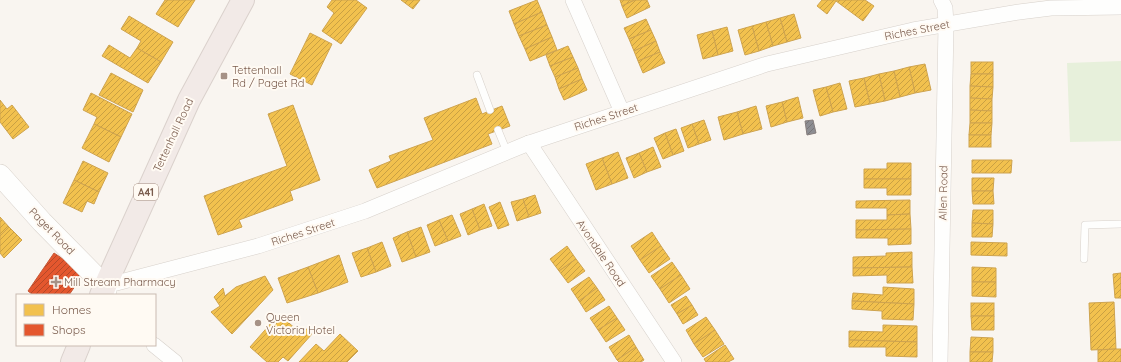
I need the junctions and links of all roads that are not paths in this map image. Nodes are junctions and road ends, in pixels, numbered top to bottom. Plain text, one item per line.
1 (243, 0) edge
2 (573, 0) edge
3 (941, 0) edge
4 (1019, 6) edge
5 (1121, 7) edge
6 (946, 24) junction
7 (477, 75) dead end
8 (490, 110) dead end
9 (622, 112) junction
10 (498, 130) dead end
11 (529, 143) junction
12 (508, 152) junction
13 (0, 175) edge
14 (1121, 224) edge
15 (1084, 258) dead end
16 (106, 292) edge
17 (79, 346) edge
18 (155, 346) edge
19 (72, 362) edge
20 (174, 362) edge
21 (674, 362) edge
22 (940, 362) edge

1 - 16 highway, Tettenhall Road / A41
2 - 9 street
3 - 6 street, Allen Road
4 - 5 street, Riches Street
4 - 6 street, Riches Street
6 - 9 street, Riches Street
6 - 22 street, Allen Road
7 - 8 lane
9 - 11 street, Riches Street
10 - 12 lane
11 - 12 street, Riches Street
11 - 21 street, Avondale Road
12 - 16 street, Riches Street
13 - 16 street, Paget Road
14 - 15 lane
17 - 19 highway
18 - 20 street

